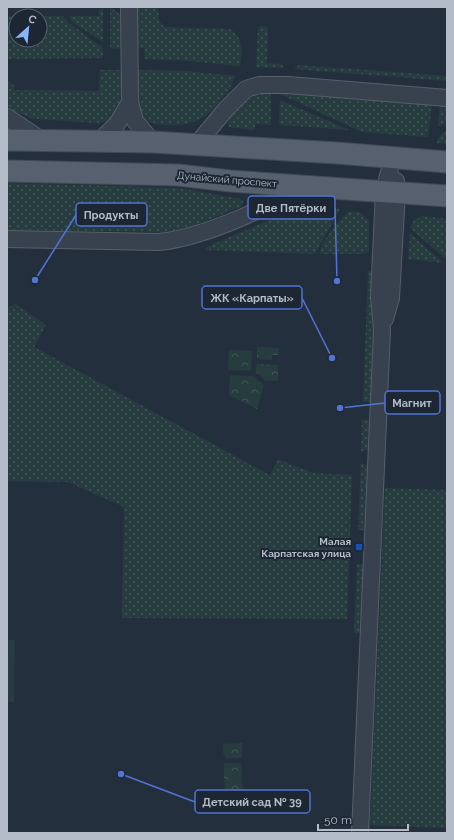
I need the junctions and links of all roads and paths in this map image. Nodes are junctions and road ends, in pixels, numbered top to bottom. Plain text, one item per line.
1 (129, 7) edge
2 (447, 98) edge
3 (130, 102) junction
4 (7, 117) edge
5 (40, 139) junction
6 (7, 140) edge
7 (100, 140) junction
8 (153, 142) junction
9 (197, 144) junction
10 (393, 157) junction
11 (447, 162) edge
12 (7, 171) edge
13 (311, 186) junction
14 (391, 192) junction
15 (447, 196) edge
16 (7, 239) edge
17 (360, 833) edge

1 - 3 street
2 - 9 street
3 - 7 street
3 - 8 street
4 - 5 street
5 - 6 main road
5 - 7 main road
7 - 8 main road
8 - 9 main road
9 - 10 main road
10 - 11 main road
10 - 14 street
12 - 13 main road, Дунайский проспект
13 - 14 main road, Дунайский проспект
13 - 16 street
14 - 15 main road, Дунайский проспект
14 - 17 street

